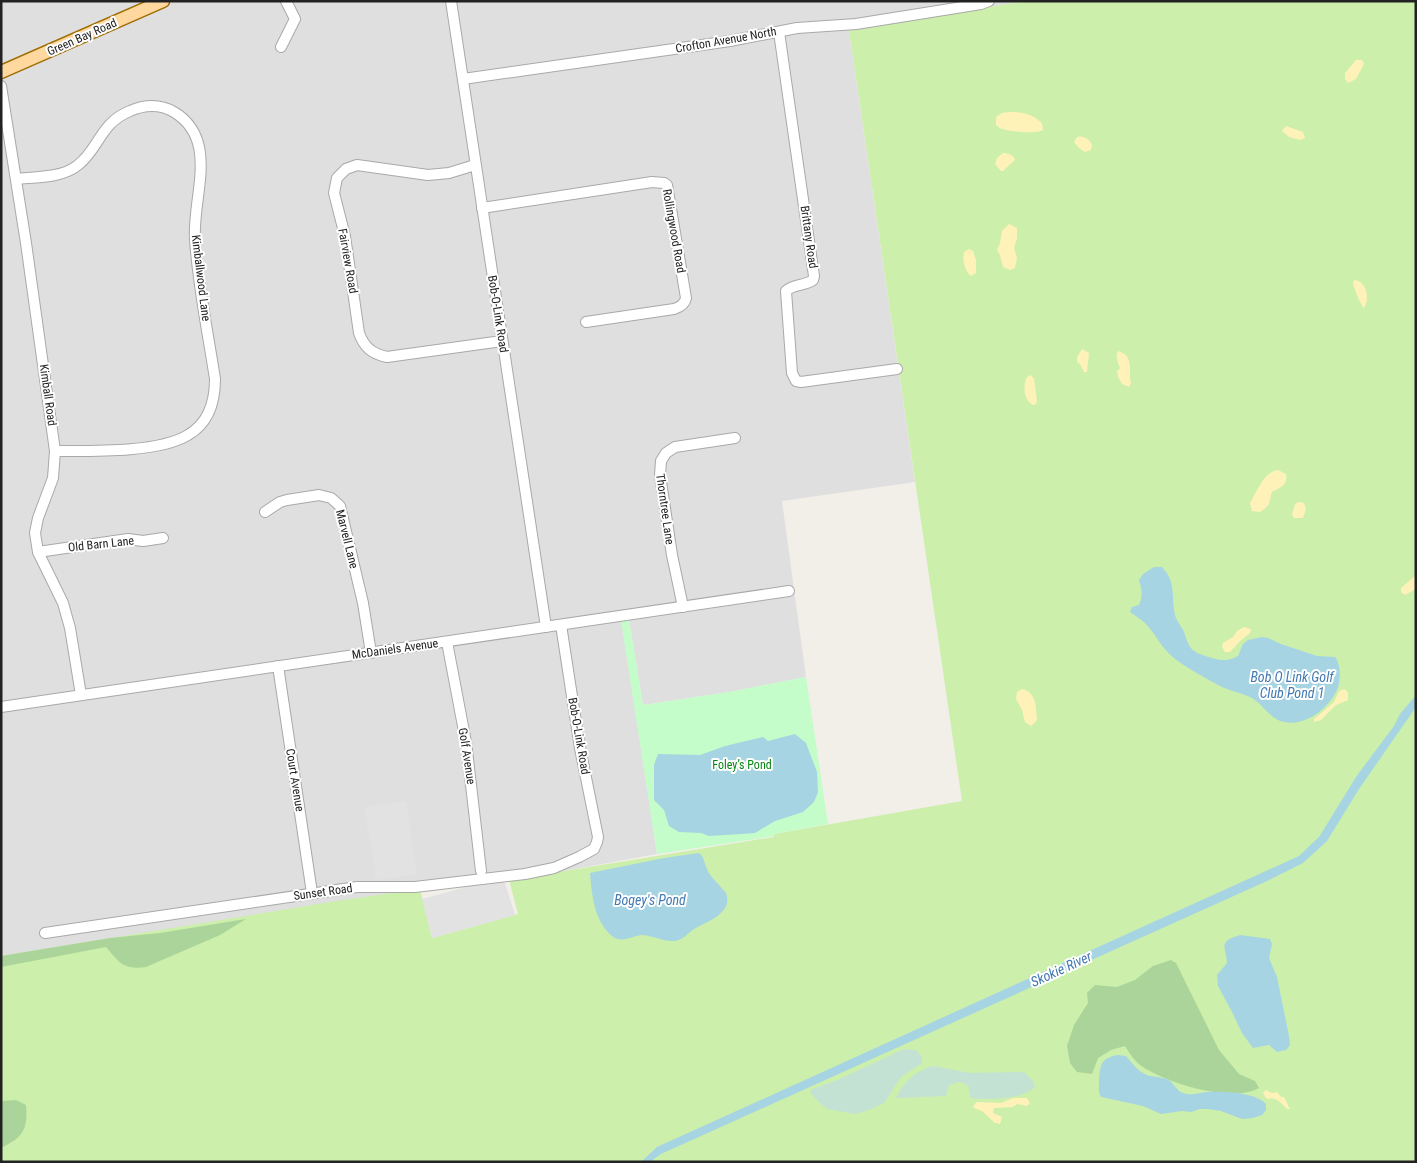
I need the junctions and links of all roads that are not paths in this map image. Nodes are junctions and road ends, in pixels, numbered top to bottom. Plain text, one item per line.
1 (164, 1) edge
2 (286, 1) edge
3 (451, 1) edge
4 (989, 1) edge
5 (779, 32) junction
6 (281, 47) dead end
7 (1, 72) edge
8 (463, 80) junction
9 (1, 86) edge
10 (475, 165) junction
11 (16, 180) junction
12 (482, 208) junction
13 (586, 322) dead end
14 (502, 341) junction
15 (897, 369) dead end
16 (735, 438) dead end
17 (55, 451) junction
18 (265, 512) dead end
19 (163, 538) dead end
20 (38, 552) junction
21 (789, 592) dead end
22 (683, 607) junction
23 (561, 625) junction
24 (546, 627) junction
25 (447, 642) junction
26 (371, 653) junction
27 (278, 666) junction
28 (81, 695) junction
29 (1, 707) edge
30 (596, 846) joint
31 (481, 871) dead end
32 (312, 893) junction
33 (45, 934) dead end

1 - 7 main road, Green Bay Road
2 - 6 street
3 - 8 street, Bob-O-Link Road
4 - 5 street, Crofton Avenue North
5 - 8 street, Crofton Avenue North
5 - 15 street, Brittany Road
8 - 10 street, Bob-O-Link Road
9 - 11 street, Kimball Road
10 - 12 street, Bob-O-Link Road
10 - 14 street, Fairview Road
11 - 17 street, Kimball Road
11 - 17 street, Kimballwood Lane
12 - 13 street, Rollingwood Road
12 - 14 street, Bob-O-Link Road
14 - 24 street, Bob-O-Link Road
16 - 22 street, Thorntree Lane
17 - 20 street, Kimball Road
18 - 26 street, Marvell Lane
19 - 20 street, Old Barn Lane
20 - 28 street, Kimball Road
21 - 22 street, McDaniels Avenue
22 - 23 street, McDaniels Avenue
23 - 24 street, McDaniels Avenue
23 - 30 street, Bob-O-Link Road
24 - 25 street, McDaniels Avenue
25 - 26 street, McDaniels Avenue
25 - 31 street, Golf Avenue
26 - 27 street, McDaniels Avenue
27 - 28 street, McDaniels Avenue
27 - 32 street, Court Avenue
28 - 29 street, McDaniels Avenue
30 - 32 street, Sunset Road
32 - 33 street, Sunset Road

